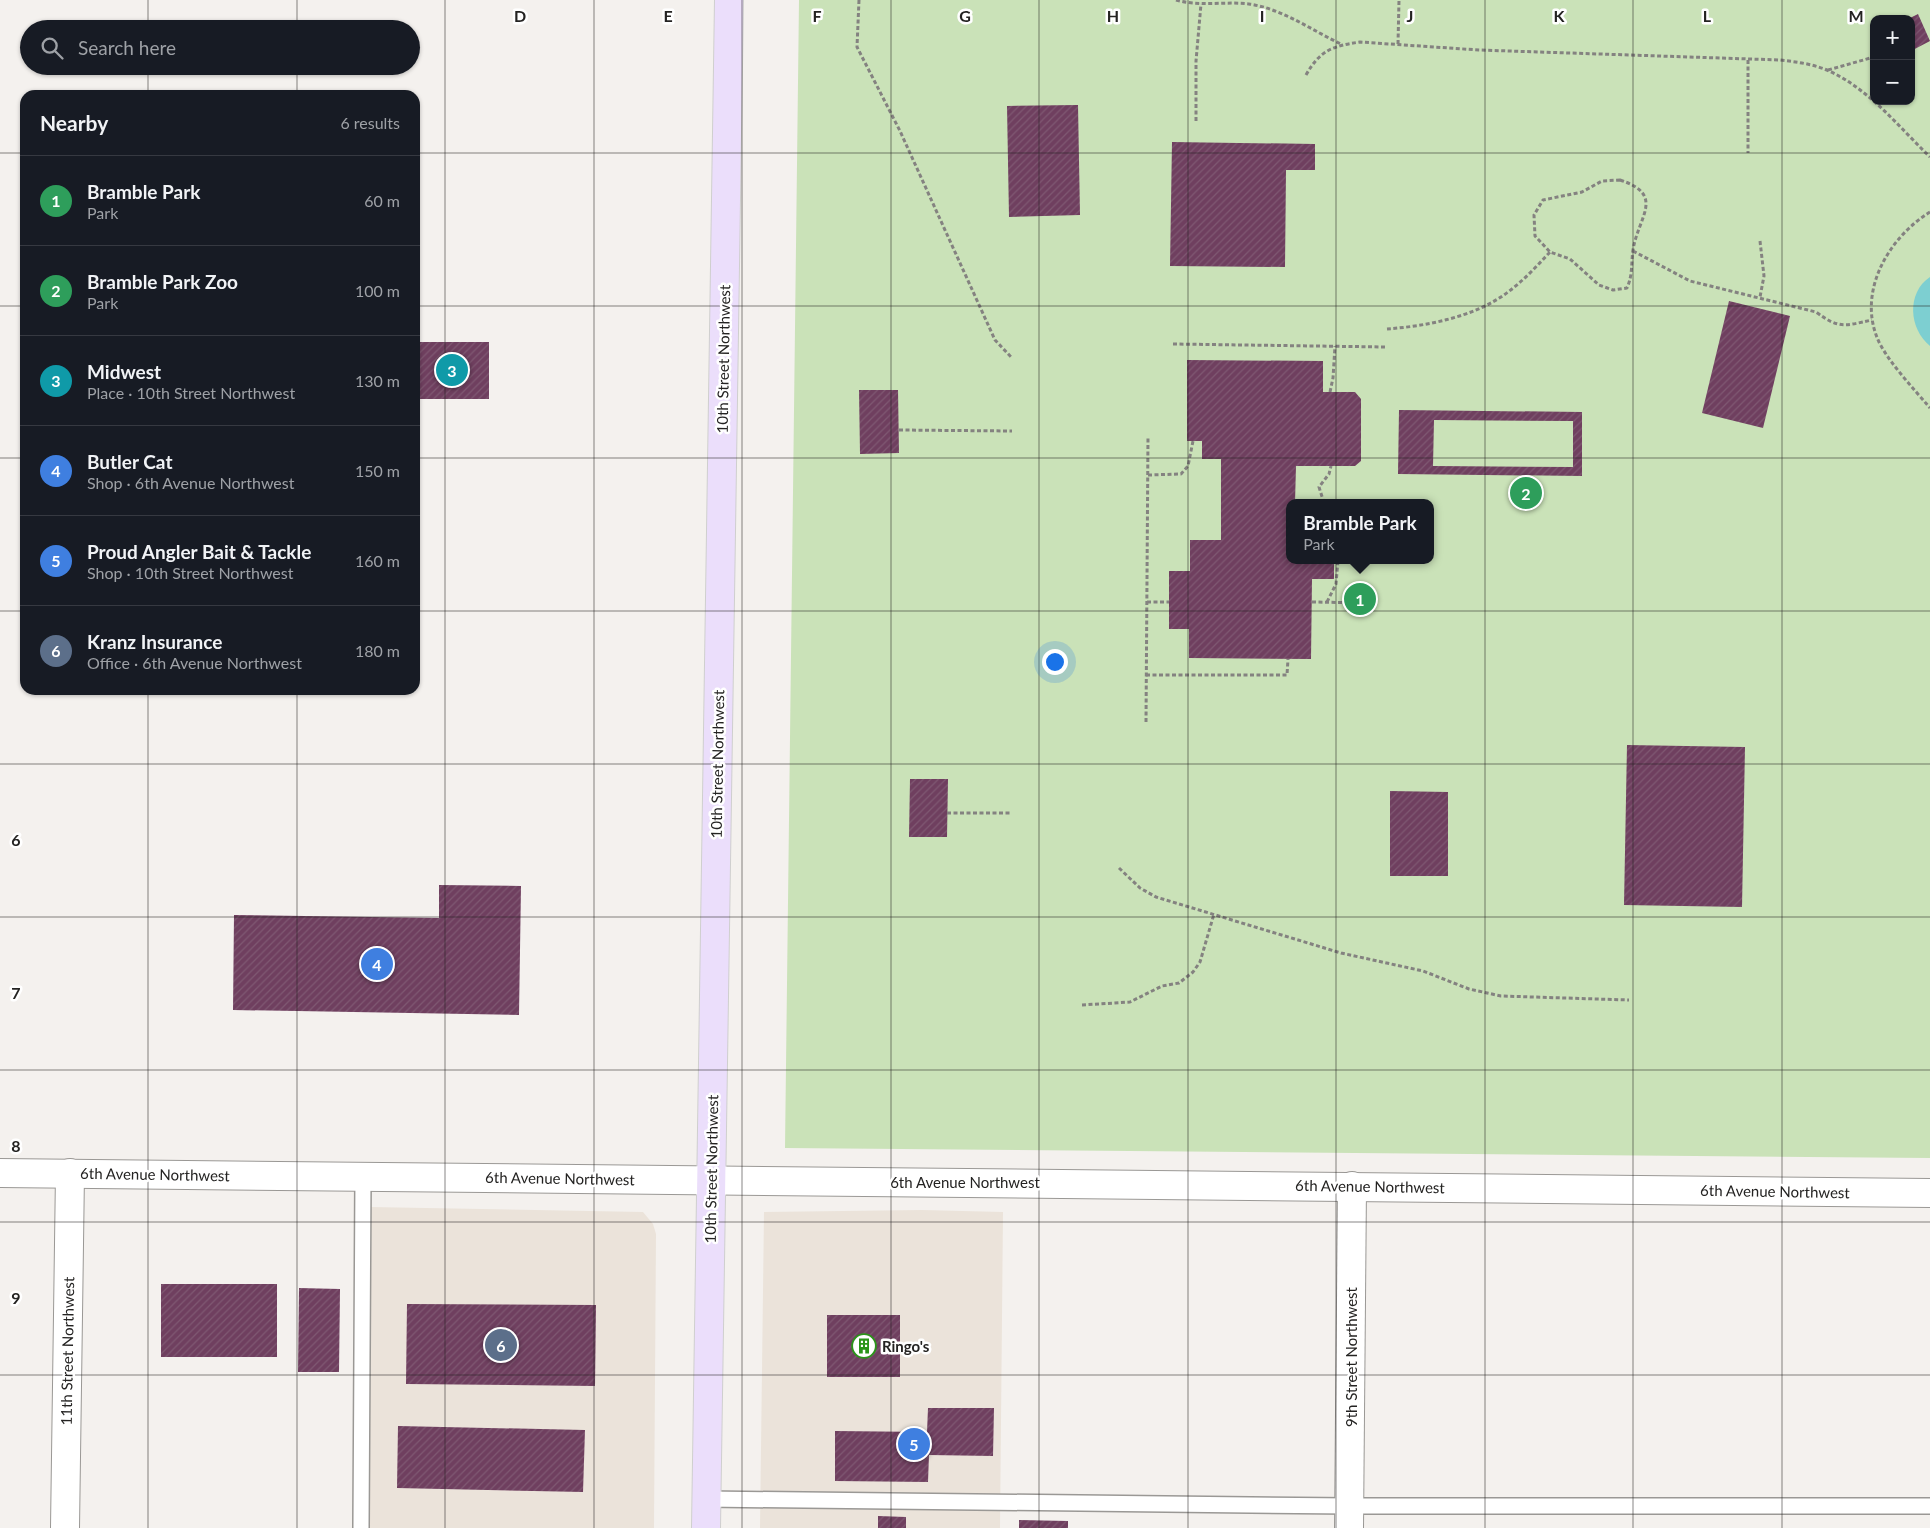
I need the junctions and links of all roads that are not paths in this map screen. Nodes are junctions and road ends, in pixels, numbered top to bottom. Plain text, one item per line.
1 (729, 0) edge
2 (0, 1173) edge
3 (70, 1174) junction
4 (363, 1176) junction
5 (710, 1180) junction
6 (1352, 1186) junction
7 (1930, 1192) edge
8 (706, 1499) junction
9 (1930, 1506) edge
10 (1350, 1517) edge
11 (65, 1528) edge
12 (361, 1528) edge
13 (706, 1528) edge

1 - 5 main road, 10th Street Northwest
2 - 3 street, 6th Avenue Northwest
3 - 4 street, 6th Avenue Northwest
3 - 11 street, 11th Street Northwest
4 - 5 street, 6th Avenue Northwest
4 - 12 lane
5 - 6 street, 6th Avenue Northwest
5 - 8 main road, 10th Street Northwest
6 - 7 street, 6th Avenue Northwest
6 - 10 street, 9th Street Northwest
8 - 10 lane
8 - 13 main road, 10th Street Northwest
9 - 10 lane

